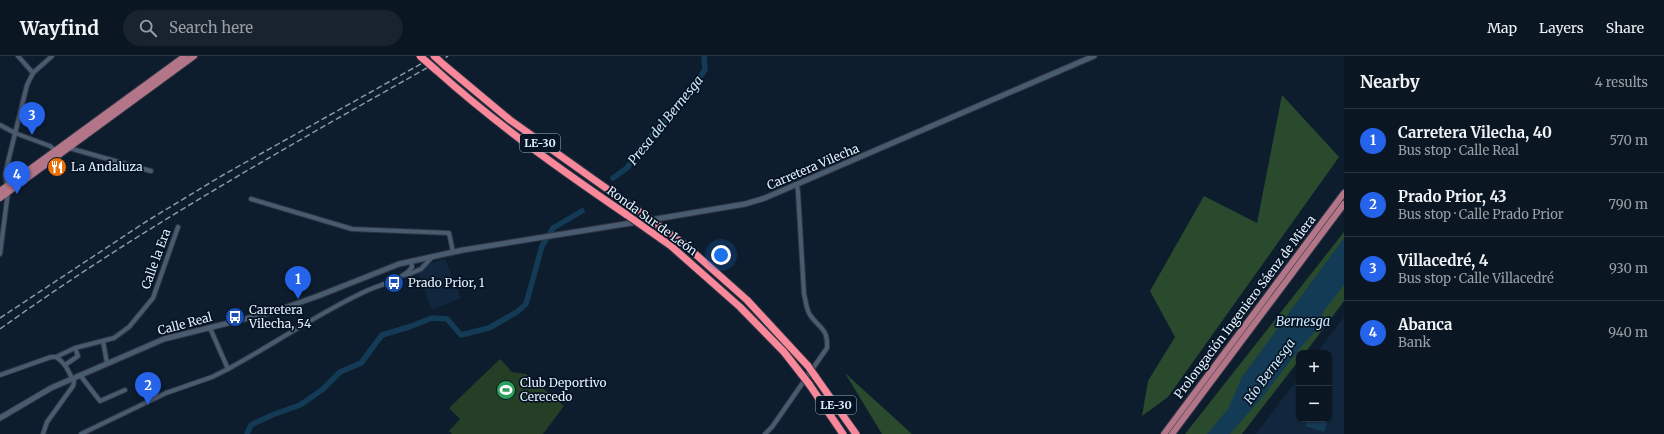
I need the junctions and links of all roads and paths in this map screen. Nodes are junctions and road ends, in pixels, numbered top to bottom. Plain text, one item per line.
1 (18, 56) edge
2 (52, 56) edge
3 (185, 56) edge
4 (194, 56) edge
5 (420, 56) edge
6 (434, 56) edge
7 (1094, 56) edge
8 (171, 66) junction
9 (33, 73) junction
10 (133, 101) junction
11 (118, 104) junction
12 (0, 125) edge
13 (15, 133) junction
14 (76, 142) junction
15 (68, 148) junction
16 (75, 149) junction
17 (55, 150) junction
18 (151, 171) dead end
19 (28, 178) junction
20 (8, 185) junction
21 (797, 185) junction
22 (17, 186) junction
23 (0, 191) edge
24 (8, 192) junction
25 (1344, 193) edge
26 (0, 198) edge
27 (251, 199) dead end
28 (1344, 204) edge
29 (178, 228) dead end
30 (524, 241) joint
31 (453, 252) junction
32 (0, 254) edge
33 (433, 256) junction
34 (420, 259) junction
35 (412, 260) junction
36 (420, 269) junction
37 (403, 276) junction
38 (210, 328) junction
39 (103, 341) junction
40 (75, 348) junction
41 (56, 357) junction
42 (107, 363) junction
43 (65, 365) junction
44 (228, 369) junction
45 (0, 375) edge
46 (80, 375) junction
47 (72, 378) junction
48 (126, 390) dead end
49 (0, 418) edge
50 (43, 434) edge
51 (81, 434) edge
52 (765, 434) edge
53 (843, 434) edge
54 (856, 434) edge
55 (1164, 434) edge
56 (1172, 434) edge

1 - 9 street
2 - 9 street
3 - 8 main road
4 - 10 main road
5 - 53 highway, Ronda Sur de León / LE-30, bridge
6 - 54 highway, Ronda Sur de León / LE-30, bridge
7 - 21 street, Carretera Vilecha
8 - 10 main road
8 - 11 main road
9 - 13 street
10 - 11 main road
10 - 14 main road
11 - 17 main road
12 - 13 street
13 - 17 street
13 - 20 street
14 - 15 main road
14 - 16 street
15 - 16 street
15 - 17 main road
15 - 19 main road
16 - 18 street
17 - 19 main road
17 - 20 main road
19 - 22 main road
20 - 22 main road
20 - 23 main road
20 - 24 main road
21 - 30 street, Carretera Vilecha
21 - 52 street
22 - 24 main road
24 - 26 main road
24 - 32 street
25 - 55 main road, Prolongación Ingeniero Sáenz de Miera
27 - 31 street
28 - 56 main road, Prolongación Ingeniero Sáenz de Miera
29 - 39 street, Calle la Era
30 - 31 street, Calle Real
31 - 33 street, Calle Real
33 - 34 street, Calle Real
33 - 36 street
34 - 35 street, Calle Real
34 - 36 street
35 - 37 street
35 - 38 street, Calle Real
36 - 37 street
37 - 44 street
38 - 42 street, Calle Real
38 - 44 street
39 - 40 street, Calle la Era
39 - 42 street
40 - 41 street, Calle la Era
40 - 43 street
41 - 43 street
41 - 45 street, Calle la Era
42 - 46 street, Calle Real
43 - 47 street
44 - 51 street
46 - 47 street, Calle Real
46 - 48 street
47 - 49 street, Calle Real
47 - 50 street

